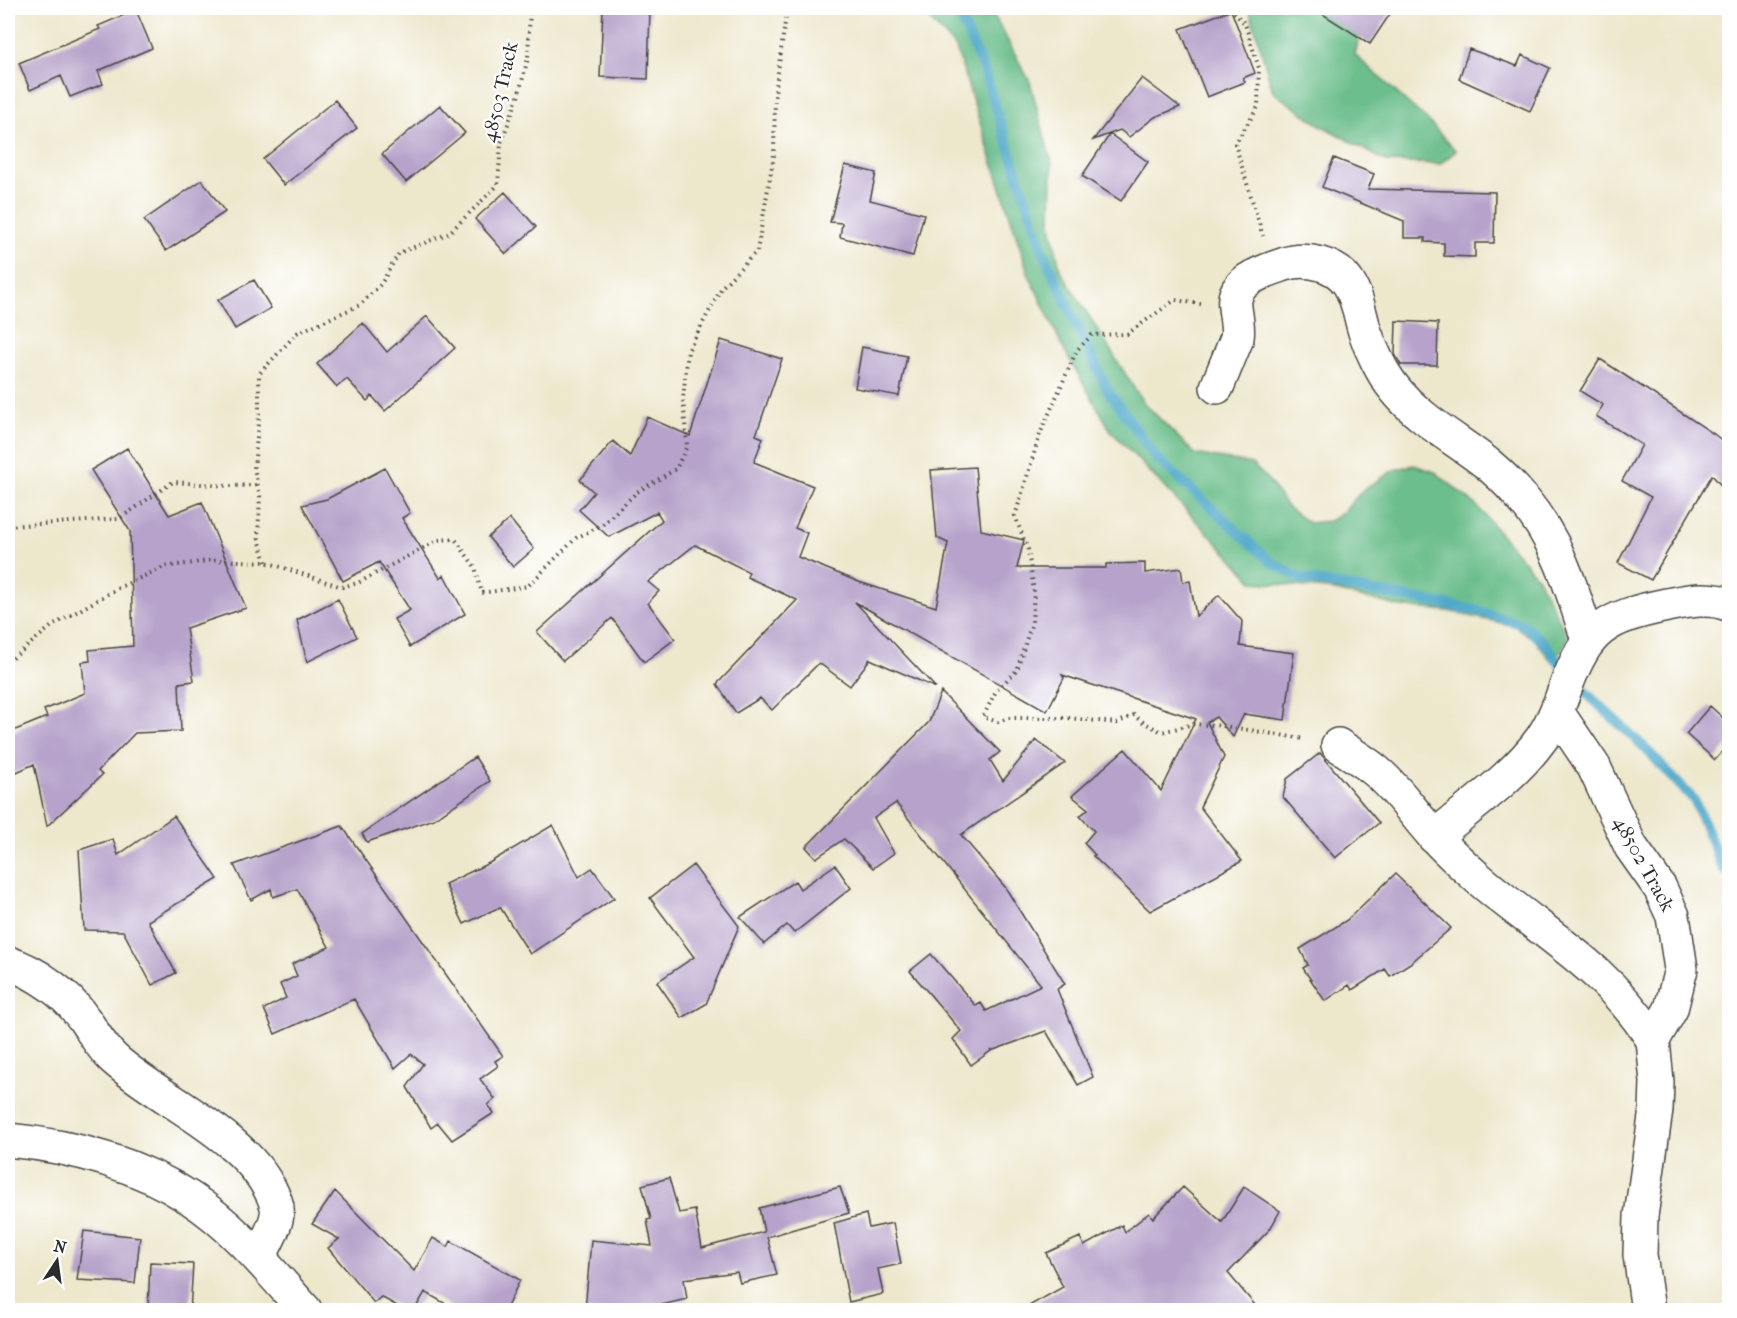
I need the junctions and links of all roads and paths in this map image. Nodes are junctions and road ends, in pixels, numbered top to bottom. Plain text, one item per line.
1 (530, 8) edge
2 (788, 8) edge
3 (1230, 8) edge
4 (1273, 268) junction
5 (1234, 304) junction
6 (1217, 387) dead end
7 (258, 485) junction
8 (8, 526) edge
9 (266, 562) junction
10 (1730, 605) edge
11 (1583, 648) junction
12 (8, 662) edge
13 (1557, 712) junction
14 (1338, 745) joint
15 (1434, 837) junction
16 (8, 963) edge
17 (1653, 1040) junction
18 (8, 1140) edge
19 (259, 1258) junction
20 (305, 1311) edge
21 (1648, 1311) edge

1 - 7 path, 48503 Track
2 - 9 path
3 - 4 path
4 - 5 street
4 - 11 street
5 - 6 street
5 - 14 path
7 - 8 path
7 - 9 path, 48503 Track
9 - 12 path
10 - 11 street
11 - 13 street
13 - 15 street
13 - 17 street, 48502 Track
14 - 15 street
15 - 17 street
16 - 19 street
17 - 21 street
18 - 19 street
19 - 20 street

